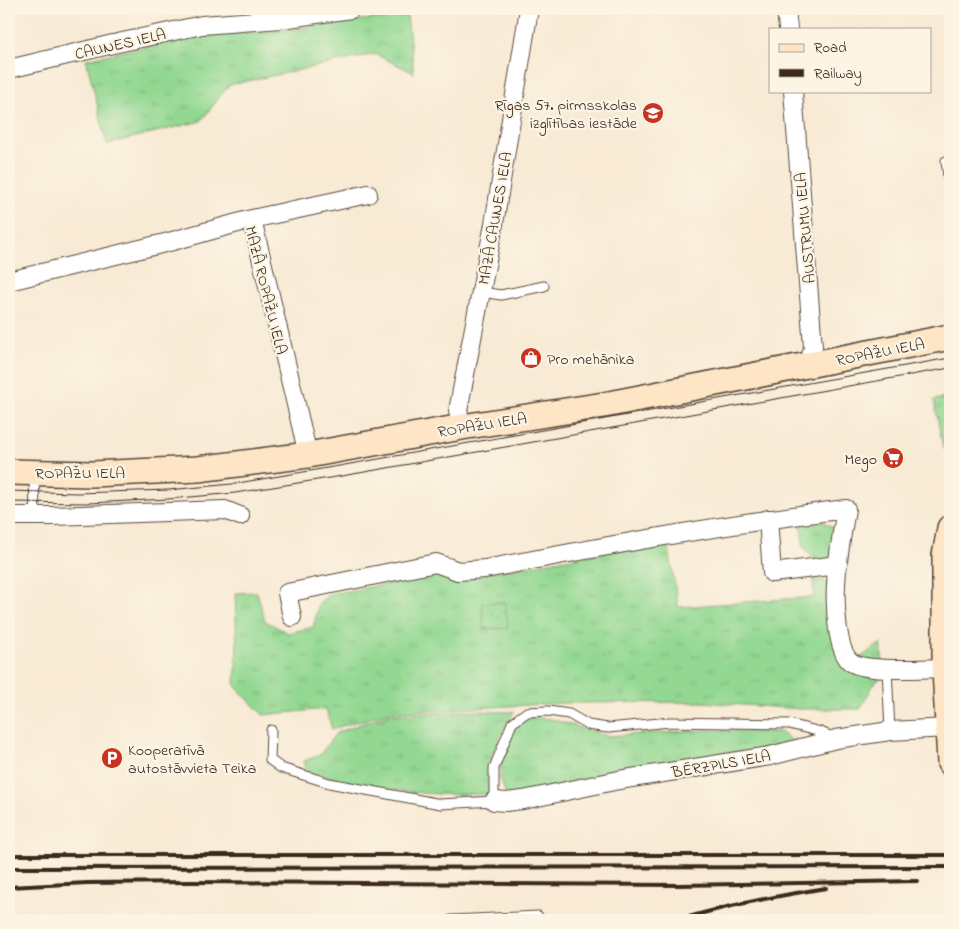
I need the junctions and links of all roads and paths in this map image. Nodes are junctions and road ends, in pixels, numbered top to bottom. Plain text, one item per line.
1 (351, 9) edge
2 (529, 9) edge
3 (786, 9) edge
4 (200, 17) edge
5 (788, 28) edge
6 (9, 69) edge
7 (793, 92) edge
8 (950, 160) edge
9 (950, 191) edge
10 (368, 194) dead end
11 (252, 219) junction
12 (9, 281) edge
13 (544, 286) dead end
14 (481, 292) junction
15 (950, 337) edge
16 (809, 364) junction
17 (462, 427) junction
18 (308, 456) junction
19 (9, 472) edge
20 (34, 473) junction
21 (9, 516) edge
22 (35, 516) junction
23 (240, 516) dead end
24 (768, 518) junction
25 (950, 528) edge
26 (838, 565) junction
27 (292, 616) dead end
28 (887, 668) junction
29 (948, 668) edge
30 (948, 728) junction
31 (270, 730) dead end
32 (890, 731) junction
33 (836, 739) junction
34 (950, 763) edge
35 (494, 801) junction
36 (538, 916) dead end
37 (451, 920) edge

1 - 4 street, CAUNES IELA
2 - 14 street, MAZĀ CAUNES IELA
3 - 5 street
4 - 6 street, CAUNES IELA
7 - 16 street, AUSTRUMU IELA
8 - 9 lane
10 - 11 street
11 - 12 street, MAZĀ ROPAŽU IELA
11 - 18 street, MAZĀ ROPAŽU IELA
13 - 14 lane
14 - 17 street, MAZĀ CAUNES IELA
15 - 16 street, ROPAŽU IELA
16 - 17 street, ROPAŽU IELA
17 - 18 street, ROPAŽU IELA
18 - 20 street, ROPAŽU IELA
19 - 20 street, ROPAŽU IELA
20 - 22 lane
21 - 22 street
22 - 23 street
24 - 26 street
24 - 26 street
24 - 27 street
25 - 29 street
26 - 28 street
28 - 29 street
28 - 32 lane
29 - 30 street
30 - 32 street, BĒRZPILS IELA
30 - 34 street
31 - 35 lane
32 - 33 street, BĒRZPILS IELA
33 - 35 street, BĒRZPILS IELA
33 - 35 lane
36 - 37 lane

